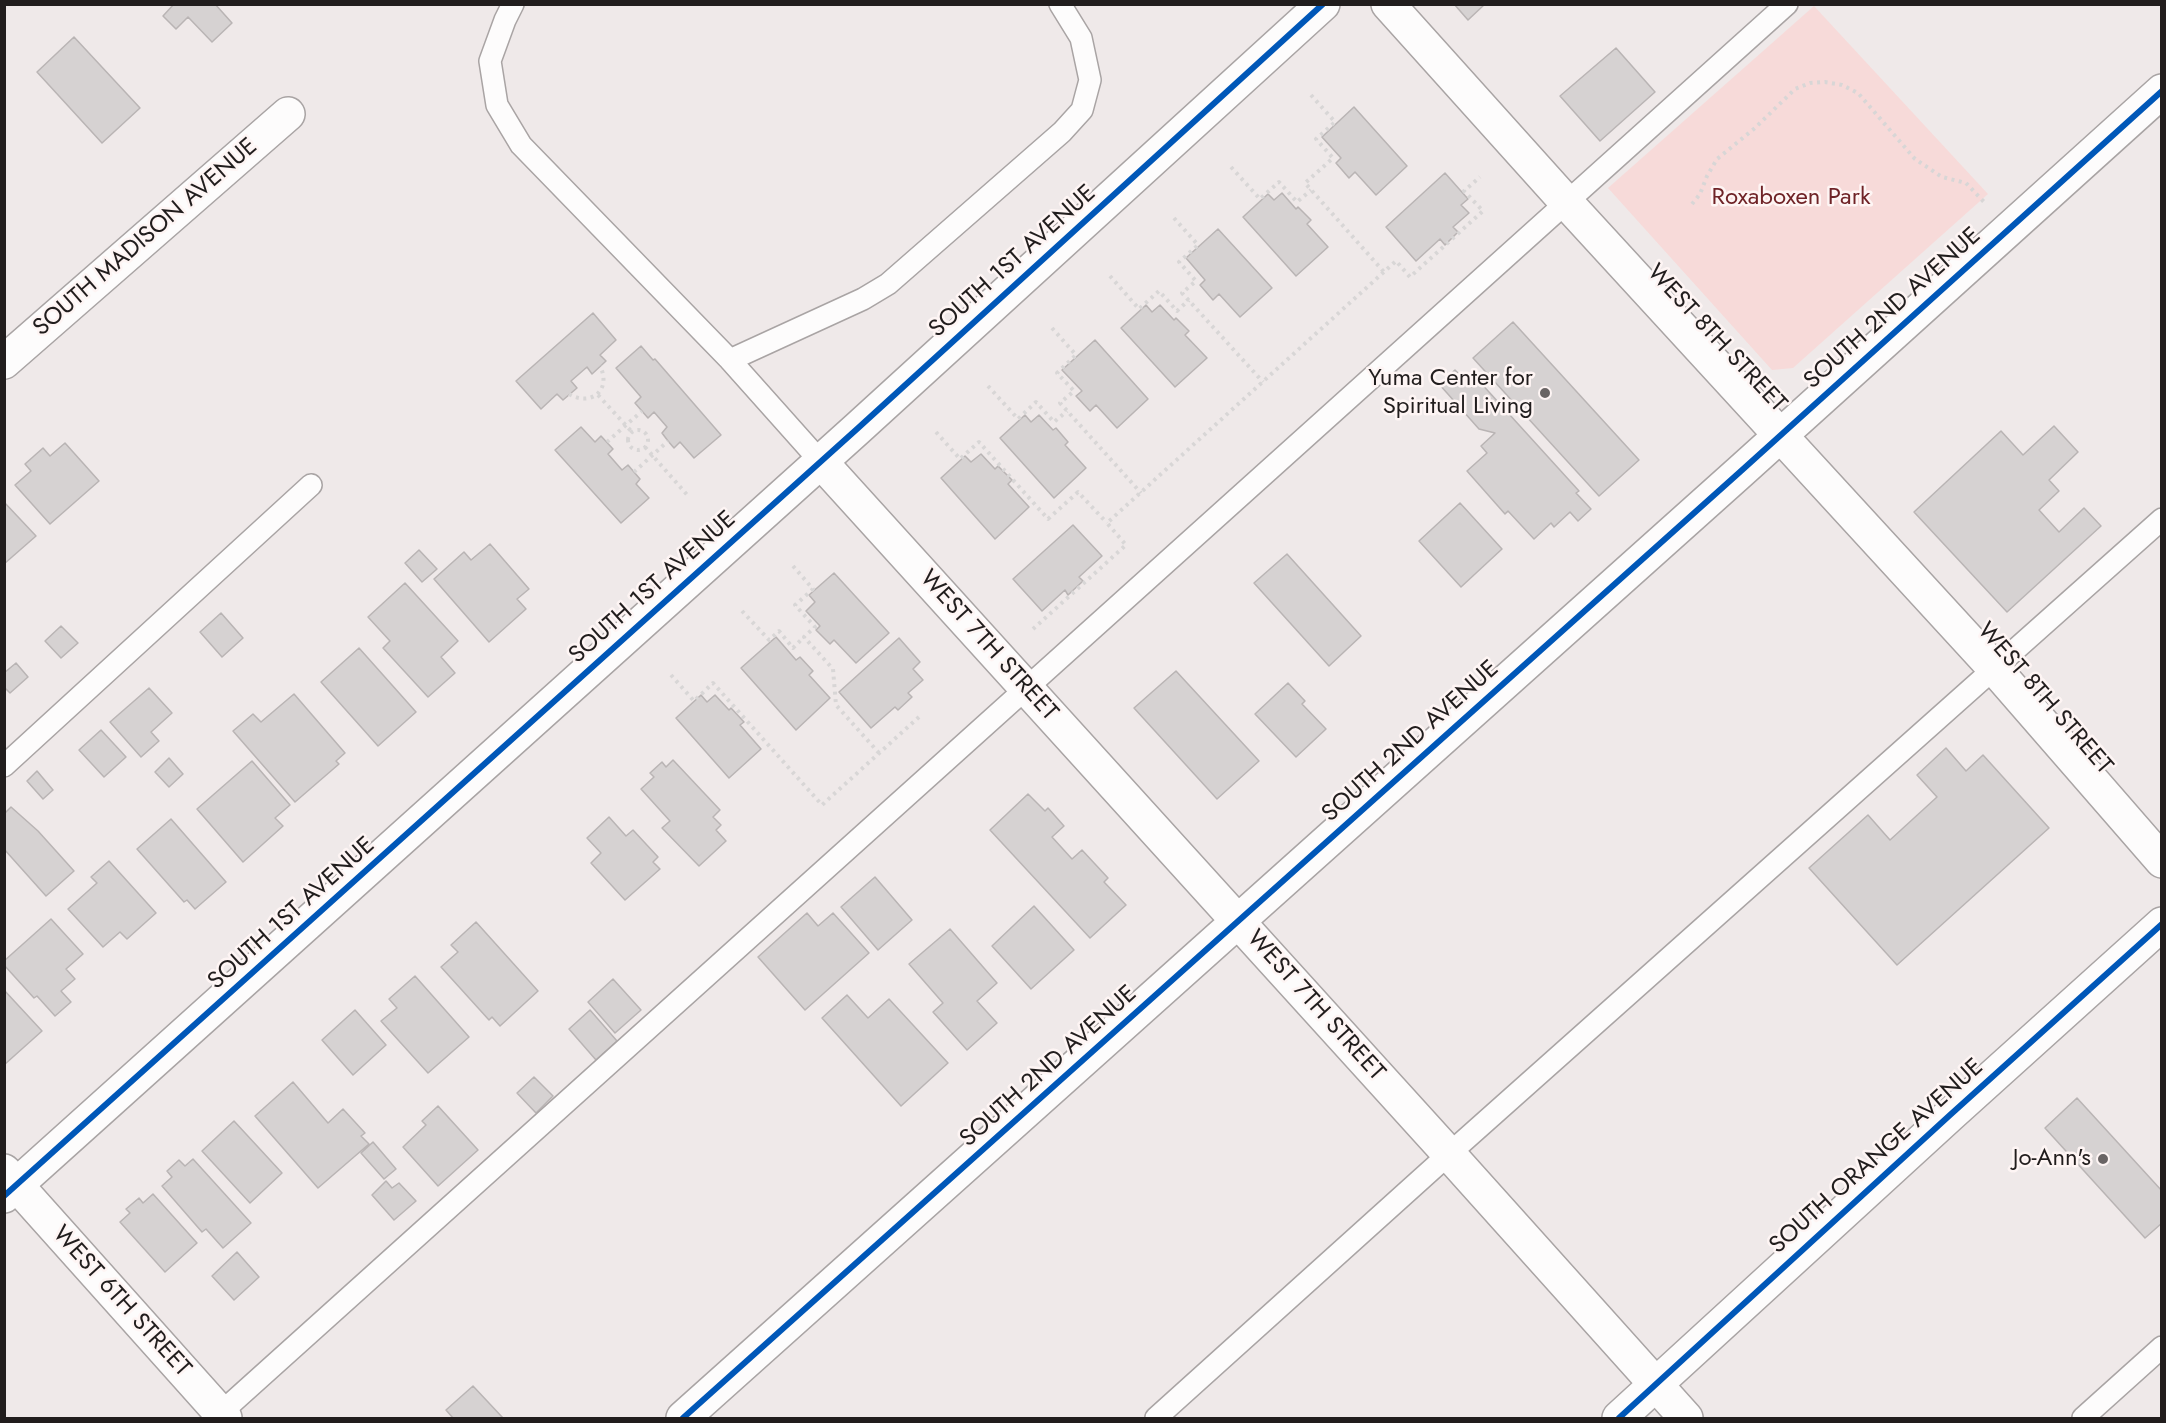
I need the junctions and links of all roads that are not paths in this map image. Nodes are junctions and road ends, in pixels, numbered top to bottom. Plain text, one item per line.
1 (513, 4) edge
2 (1060, 4) edge
3 (1323, 4) edge
4 (1388, 4) edge
5 (1787, 4) edge
6 (2162, 92) edge
7 (288, 114) dead end
8 (1566, 203) junction
9 (730, 360) junction
10 (4, 362) edge
11 (1780, 435) junction
12 (821, 462) junction
13 (311, 485) dead end
14 (2162, 519) edge
15 (1995, 669) junction
16 (1027, 688) junction
17 (4, 766) edge
18 (2162, 861) edge
19 (1238, 922) junction
20 (2162, 924) edge
21 (1449, 1154) junction
22 (9, 1184) edge
23 (2162, 1347) edge
24 (1655, 1385) junction
25 (220, 1417) edge
26 (683, 1419) edge
27 (1156, 1419) edge
28 (1619, 1419) edge
29 (1686, 1419) edge
30 (2083, 1419) edge

1 - 9 lane
2 - 9 lane
3 - 12 street, SOUTH 1ST AVENUE
4 - 8 street, WEST 8TH STREET
5 - 8 lane
6 - 11 street, SOUTH 2ND AVENUE
7 - 10 street, SOUTH MADISON AVENUE
8 - 11 street, WEST 8TH STREET
8 - 16 lane
9 - 12 lane
11 - 15 street, WEST 8TH STREET
11 - 19 street, SOUTH 2ND AVENUE
12 - 16 street, WEST 7TH STREET
12 - 22 street, SOUTH 1ST AVENUE
13 - 17 lane
14 - 15 lane
15 - 18 street, WEST 8TH STREET
15 - 21 lane
16 - 19 street, WEST 7TH STREET
16 - 25 lane
19 - 21 street, WEST 7TH STREET
19 - 26 street, SOUTH 2ND AVENUE
20 - 24 street, SOUTH ORANGE AVENUE
21 - 24 street, WEST 7TH STREET
21 - 27 lane
22 - 25 street, WEST 6TH STREET
23 - 30 lane
24 - 28 street, SOUTH ORANGE AVENUE
24 - 29 street, WEST 7TH STREET

